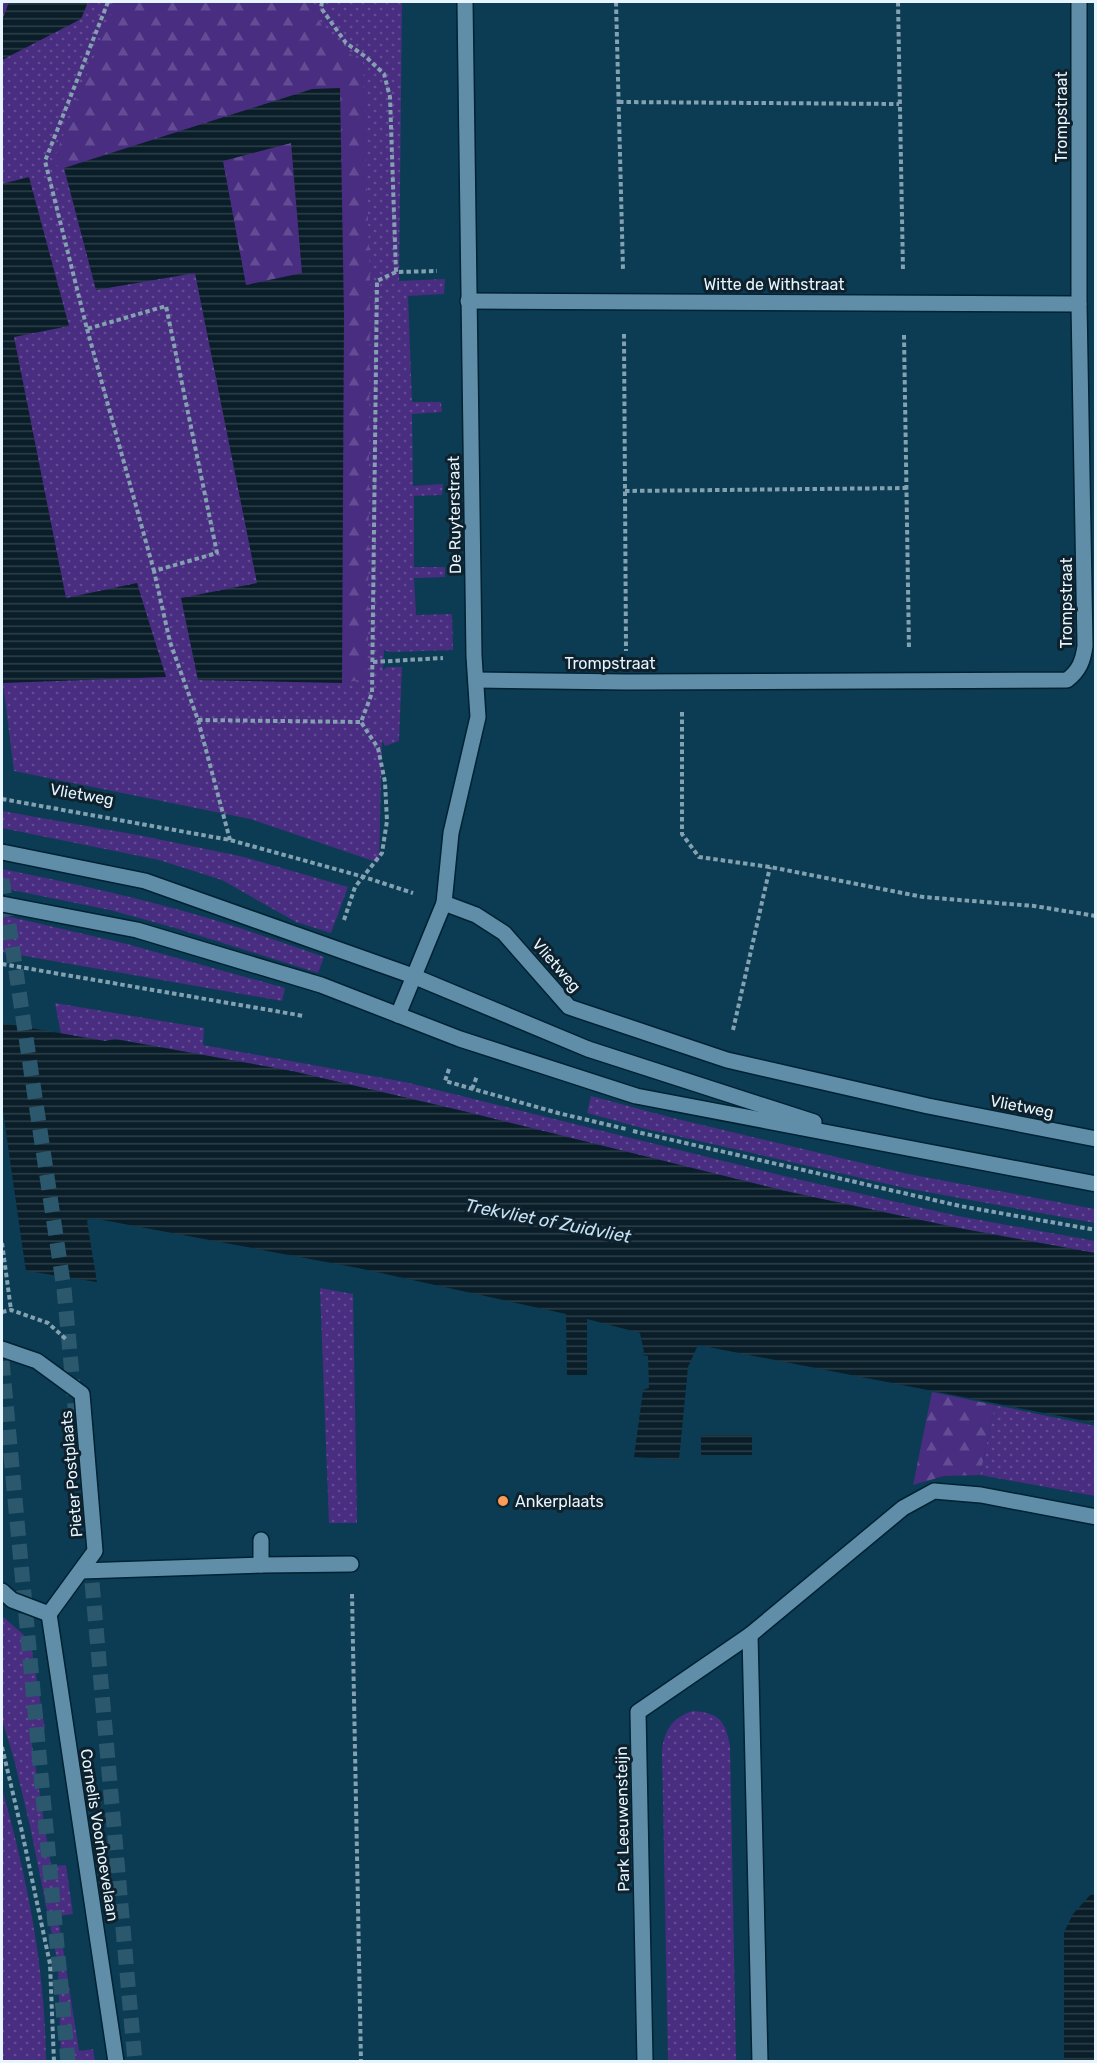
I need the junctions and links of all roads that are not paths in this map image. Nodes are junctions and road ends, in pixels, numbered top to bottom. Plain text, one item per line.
1 (465, 2) edge
2 (1079, 2) edge
3 (468, 301) junction
4 (1079, 304) junction
5 (1090, 516) edge
6 (476, 680) junction
7 (2, 852) edge
8 (444, 903) junction
9 (2, 904) edge
10 (413, 976) junction
11 (398, 1015) junction
12 (1095, 1139) edge
13 (877, 1143) junction
14 (1095, 1184) edge
15 (2, 1349) edge
16 (1095, 1516) edge
17 (261, 1540) dead end
18 (261, 1564) junction
19 (351, 1564) road end
20 (81, 1570) junction
21 (2, 1592) edge
22 (49, 1614) junction
23 (750, 1635) junction
24 (116, 2061) edge
25 (645, 2061) edge
26 (760, 2061) edge

1 - 3 street, De Ruyterstraat
2 - 4 street, Trompstraat
3 - 4 street, Witte de Withstraat
3 - 6 street, De Ruyterstraat
4 - 5 street, Trompstraat
5 - 6 street, Trompstraat
6 - 8 street, De Ruyterstraat
7 - 10 street
8 - 10 street, De Ruyterstraat
8 - 12 street, Vlietweg
9 - 11 street
10 - 11 street, De Ruyterstraat
10 - 13 street
11 - 13 street
13 - 14 street
15 - 20 street, Pieter Postplaats
16 - 23 street, Park Leeuwensteijn
17 - 18 street
18 - 19 street
18 - 20 street
20 - 22 street, Pieter Postplaats
21 - 22 street
22 - 24 street, Cornelis Voorhoevelaan
23 - 25 street, Park Leeuwensteijn
23 - 26 street

